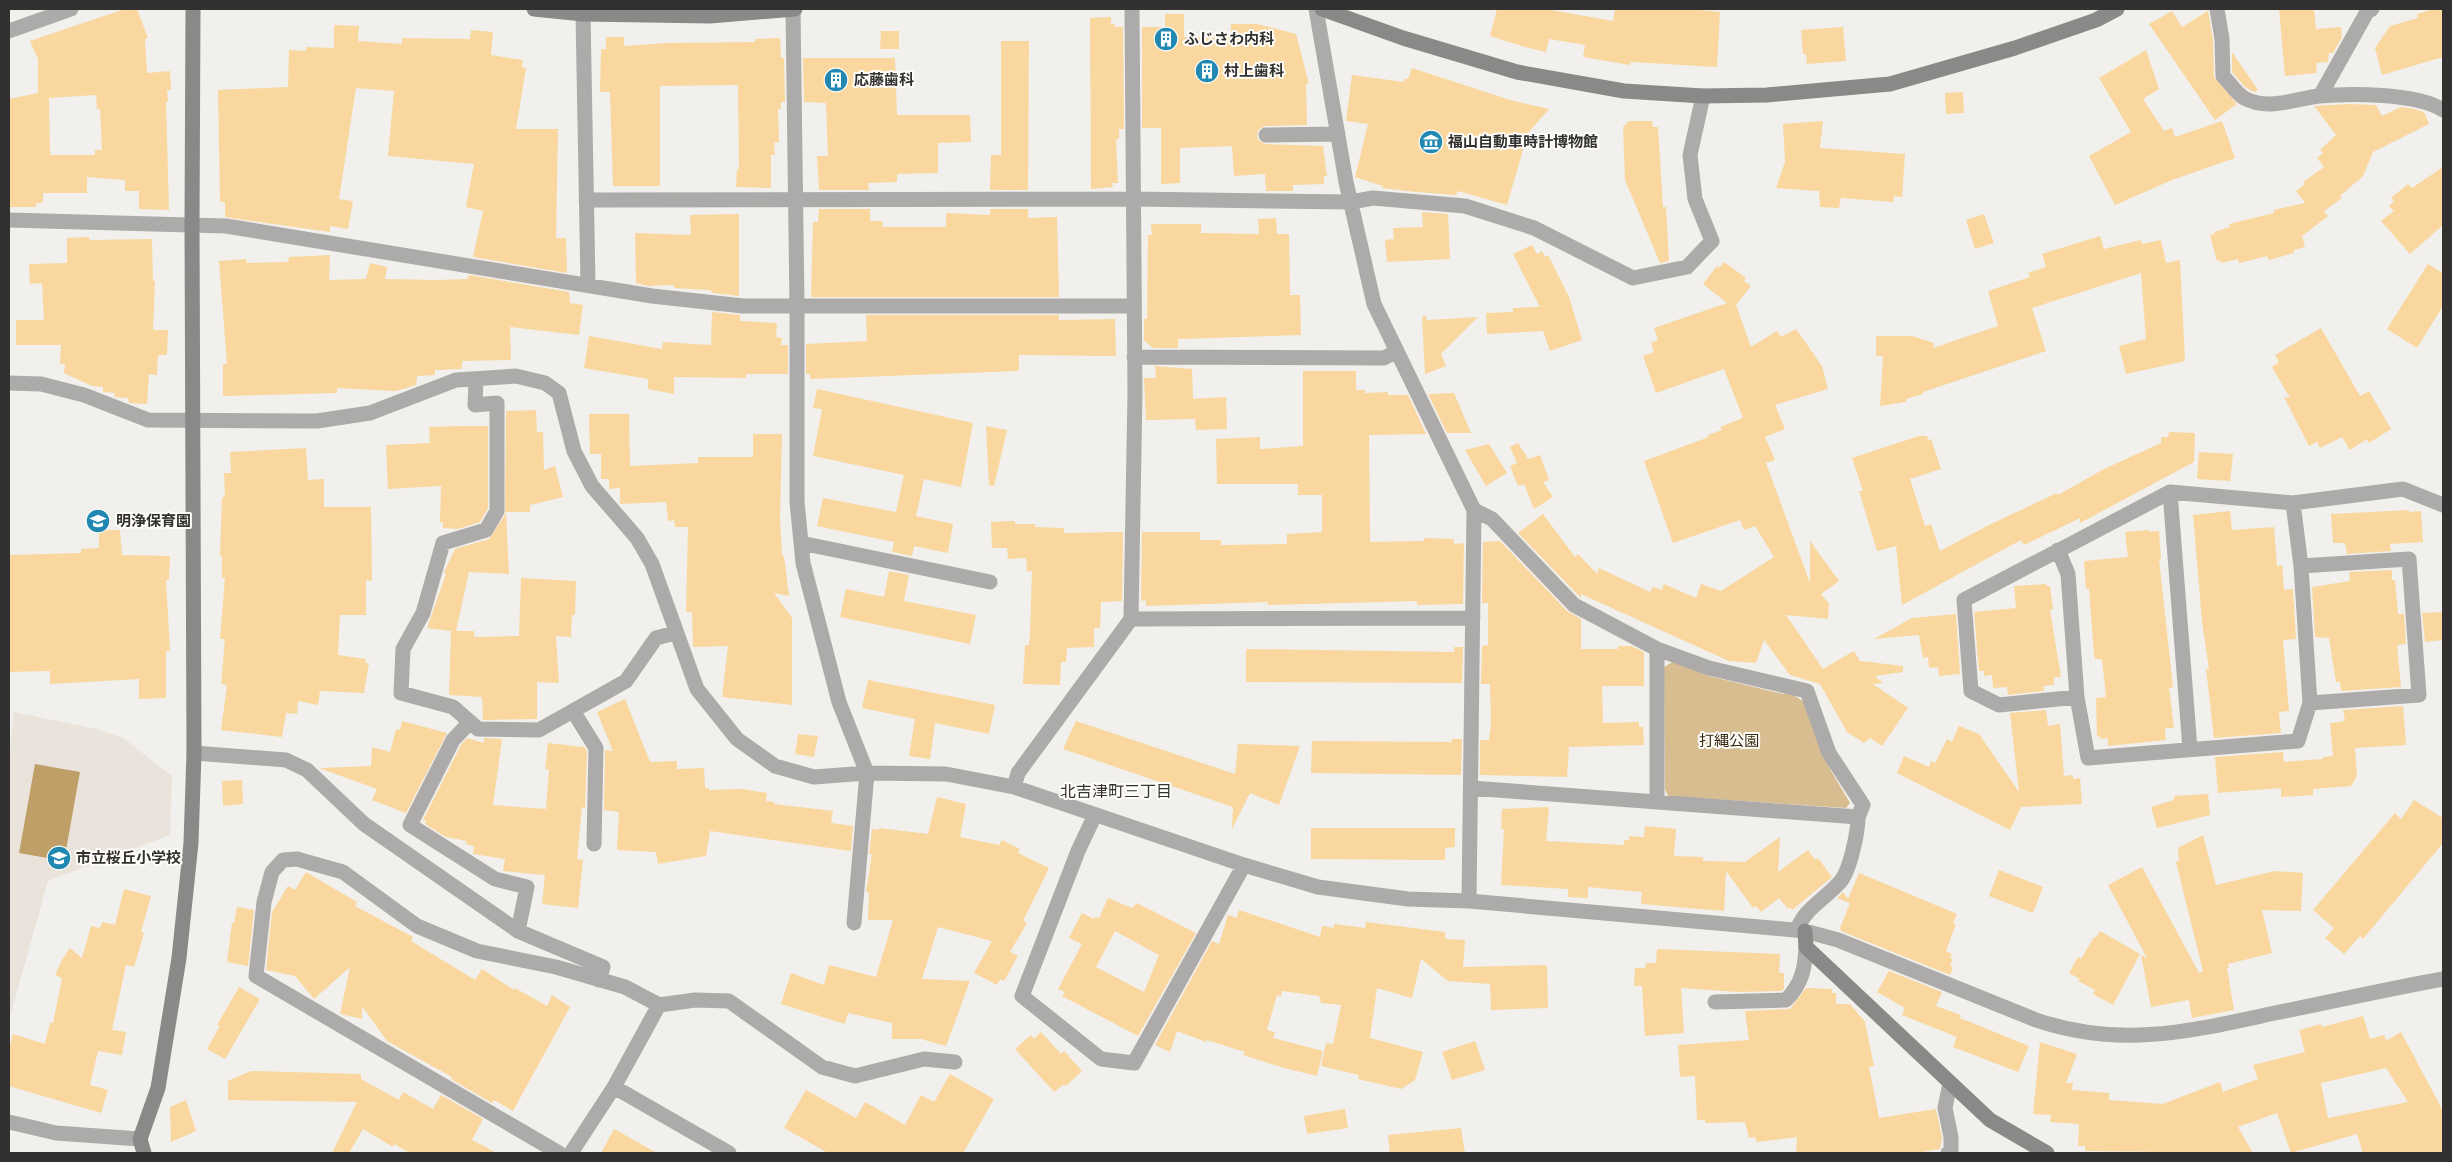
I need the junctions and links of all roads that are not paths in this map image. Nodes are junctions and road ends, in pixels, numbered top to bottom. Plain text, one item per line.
1 (71, 9) edge
2 (194, 9) edge
3 (534, 9) edge
4 (794, 9) edge
5 (1132, 9) edge
6 (1316, 9) edge
7 (1322, 9) edge
8 (2117, 9) edge
9 (2218, 9) edge
10 (2372, 9) edge
11 (583, 14) junction
12 (9, 31) edge
13 (1703, 96) junction
14 (2320, 96) junction
15 (2443, 110) edge
16 (1338, 134) junction
17 (1266, 135) dead end
18 (586, 200) junction
19 (796, 200) junction
20 (1133, 200) junction
21 (1351, 202) junction
22 (9, 220) edge
23 (192, 224) junction
24 (588, 285) junction
25 (1134, 306) junction
26 (797, 307) junction
27 (1398, 351) junction
28 (1134, 357) junction
29 (476, 379) junction
30 (9, 383) edge
31 (192, 419) junction
32 (2170, 492) junction
33 (2294, 503) junction
34 (2443, 505) edge
35 (1474, 510) junction
36 (801, 543) junction
37 (2058, 550) junction
38 (2301, 566) junction
39 (990, 582) dead end
40 (1473, 618) junction
41 (1131, 619) junction
42 (675, 633) junction
43 (1657, 649) junction
44 (2077, 697) junction
45 (2310, 703) junction
46 (573, 711) junction
47 (470, 722) junction
48 (2190, 749) junction
49 (194, 753) junction
50 (867, 773) junction
51 (1014, 787) junction
52 (1471, 788) junction
53 (1657, 800) junction
54 (1096, 815) junction
55 (1858, 816) junction
56 (594, 844) dead end
57 (1244, 865) junction
58 (1469, 901) junction
59 (854, 923) dead end
60 (518, 931) junction
61 (1801, 931) junction
62 (1806, 947) junction
63 (2443, 979) edge
64 (599, 980) junction
65 (1715, 1002) dead end
66 (659, 1005) junction
67 (955, 1062) dead end
68 (1950, 1082) junction
69 (614, 1086) junction
70 (9, 1122) edge
71 (142, 1146) edge
72 (559, 1153) edge
73 (571, 1153) edge
74 (729, 1153) edge
75 (1948, 1153) edge
76 (2047, 1153) edge

1 - 12 street
2 - 23 street
3 - 11 street
4 - 11 street
4 - 19 street
5 - 20 street
6 - 16 street
7 - 13 street
8 - 13 street
9 - 14 street
10 - 14 street
11 - 18 street
13 - 21 street
14 - 15 street
16 - 17 street
16 - 21 street
18 - 19 street
18 - 24 street
19 - 20 street
19 - 26 street
20 - 21 street
20 - 25 street
21 - 27 street
22 - 23 street
23 - 24 street
23 - 31 street
24 - 26 street
25 - 26 street
25 - 28 street
26 - 36 street
27 - 28 street
27 - 35 street
28 - 41 street
29 - 31 street
29 - 42 street
29 - 47 street
30 - 31 street
31 - 49 street
32 - 33 street
32 - 37 street
32 - 48 street
33 - 34 street
33 - 38 street
35 - 40 street
35 - 43 street
36 - 39 street
36 - 50 street
37 - 44 street
37 - 44 street
38 - 45 street
38 - 45 street
40 - 41 street
40 - 52 street
41 - 51 street
42 - 46 street
42 - 50 street
43 - 53 street
43 - 55 street
44 - 48 street
45 - 48 street
46 - 47 street
46 - 56 street
47 - 60 street
49 - 60 street
49 - 71 street
50 - 51 street
50 - 59 street
51 - 54 street
52 - 53 street
52 - 58 street
53 - 55 street
54 - 57 street
54 - 57 street
55 - 61 street
57 - 58 street
58 - 61 street
60 - 64 street
61 - 62 street
61 - 63 street
62 - 65 street
62 - 68 street
64 - 66 street
64 - 72 street
66 - 67 street
66 - 69 street
68 - 75 street
68 - 76 street
69 - 73 street
69 - 74 street
70 - 71 street

